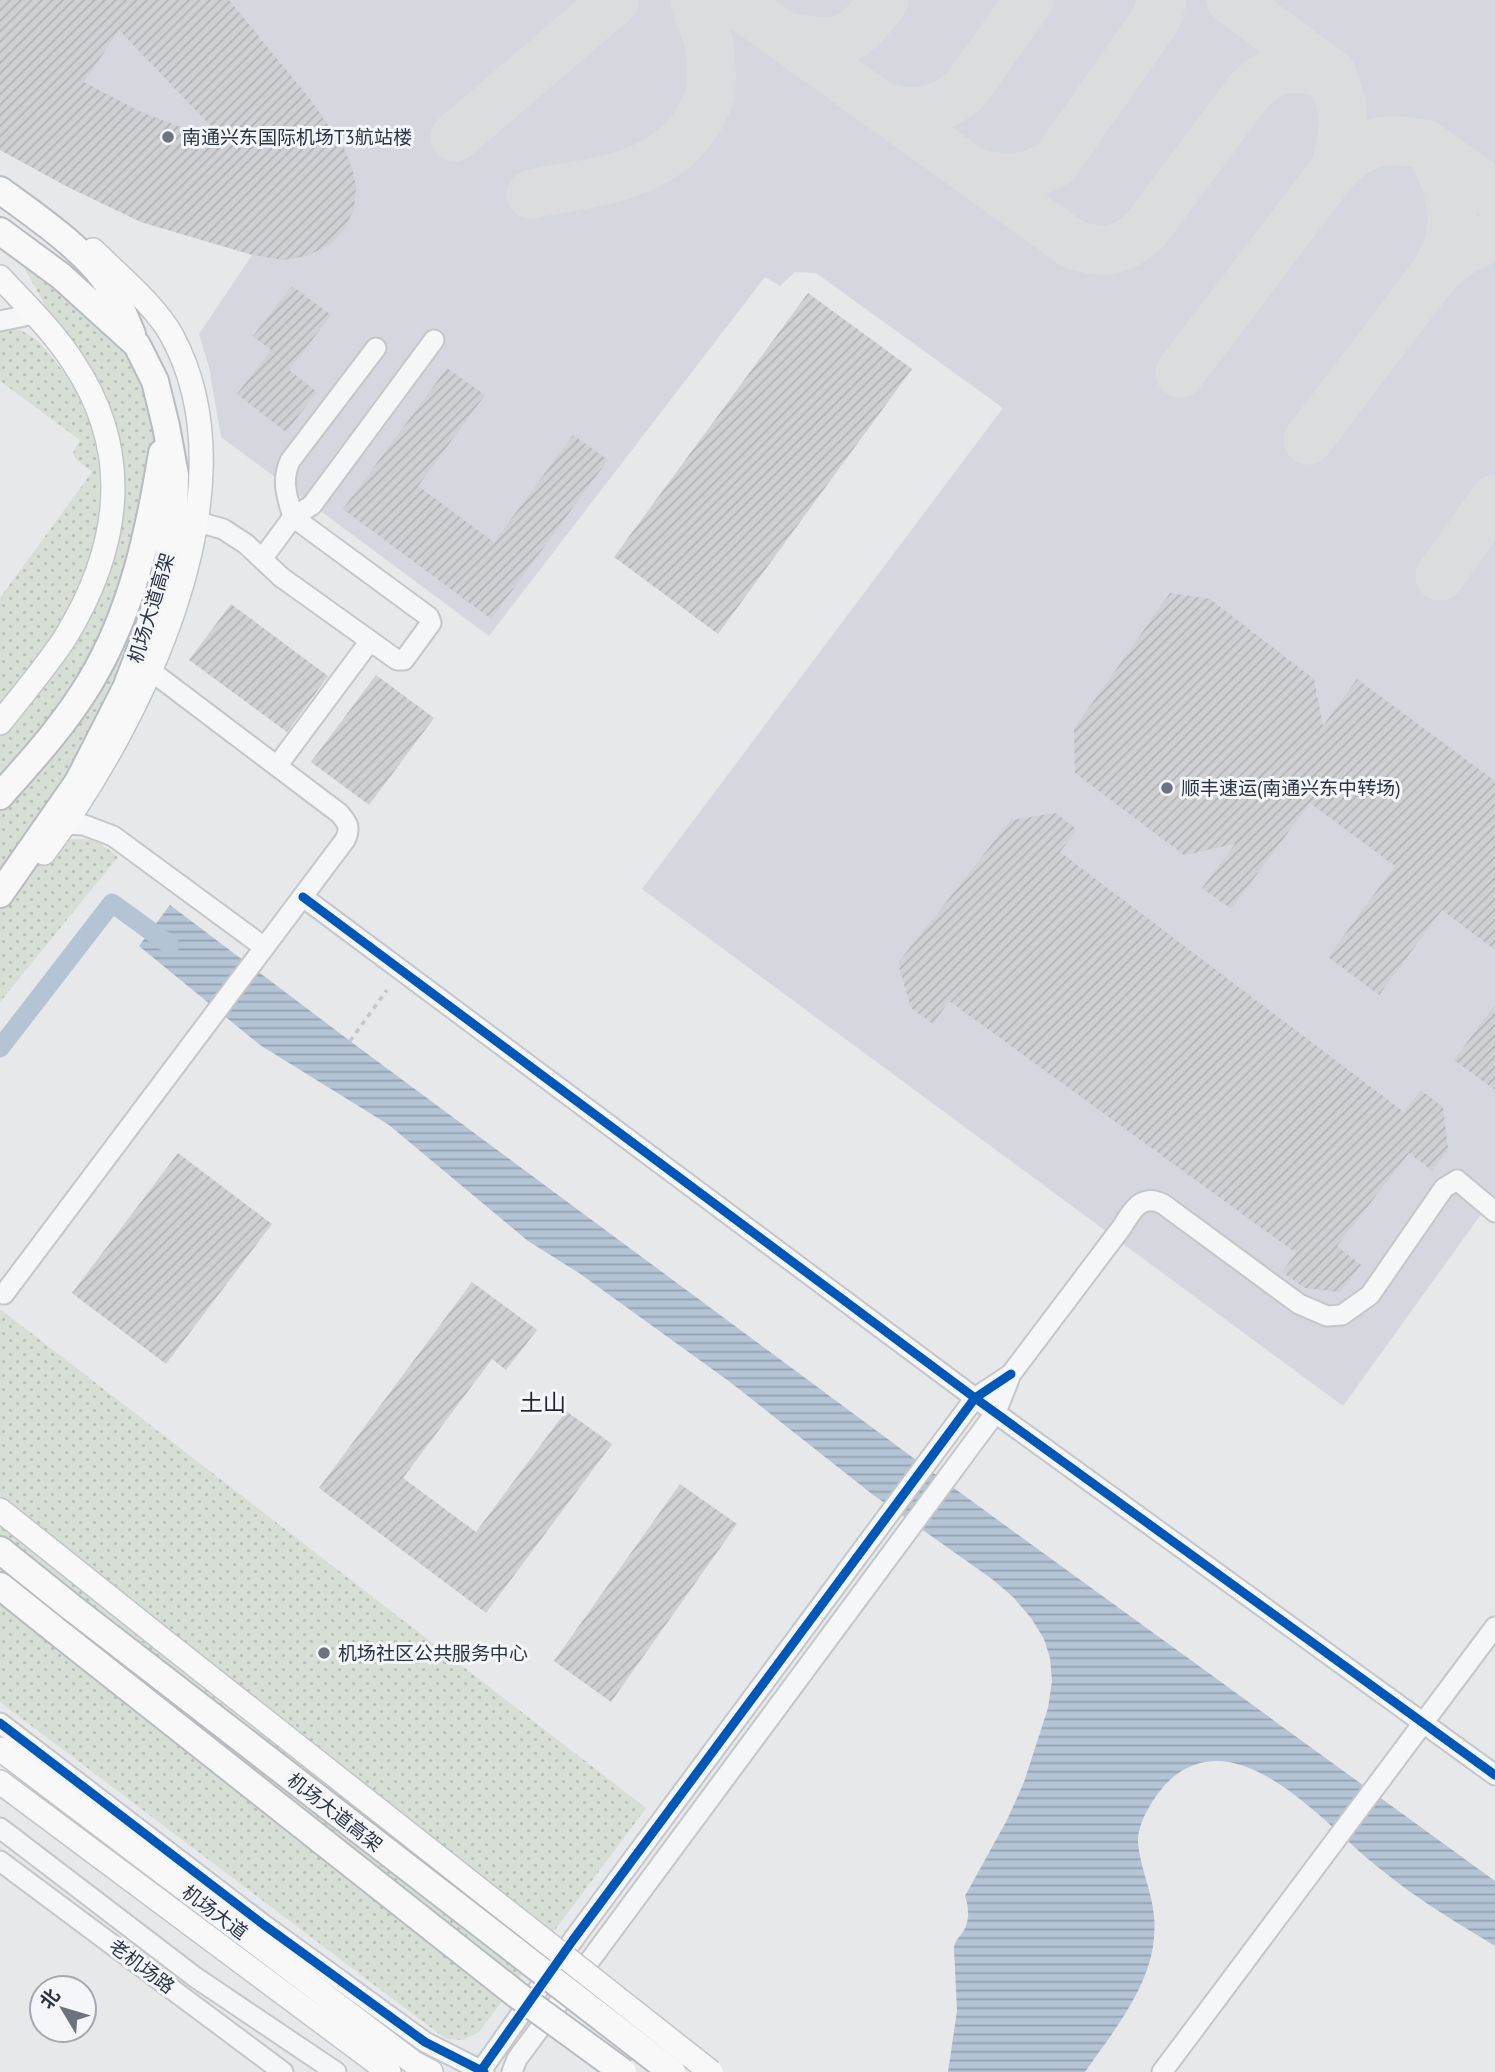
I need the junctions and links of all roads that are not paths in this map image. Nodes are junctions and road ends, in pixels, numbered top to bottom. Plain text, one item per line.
1 (0, 180) edge
2 (0, 190) edge
3 (0, 231) edge
4 (12, 297) edge
5 (0, 321) edge
6 (434, 340) dead end
7 (137, 345) junction
8 (376, 348) dead end
9 (166, 425) junction
10 (293, 517) junction
11 (195, 521) junction
12 (262, 559) junction
13 (370, 641) junction
14 (151, 671) junction
15 (0, 723) edge
16 (277, 766) junction
17 (0, 796) edge
18 (65, 824) junction
19 (0, 894) edge
20 (303, 897) junction
21 (0, 911) edge
22 (260, 953) junction
23 (1495, 1212) edge
24 (4, 1294) dead end
25 (1011, 1374) junction
26 (975, 1398) junction
27 (996, 1412) junction
28 (0, 1510) edge
29 (0, 1550) edge
30 (0, 1586) edge
31 (1495, 1627) edge
32 (1423, 1722) junction
33 (0, 1723) edge
34 (0, 1749) edge
35 (1495, 1775) edge
36 (0, 1782) edge
37 (0, 1828) edge
38 (0, 1861) edge
39 (283, 2072) edge
40 (336, 2072) edge
41 (389, 2072) edge
42 (431, 2072) edge
43 (481, 2072) edge
44 (512, 2072) edge
45 (623, 2072) edge
46 (672, 2072) edge
47 (711, 2072) edge
48 (1162, 2072) edge

1 - 11 main road
2 - 7 highway
3 - 7 highway, 机场大道高架
4 - 5 street
4 - 15 main road
6 - 10 street
7 - 9 highway, 机场大道高架
8 - 10 street
9 - 17 highway
9 - 19 highway, 机场大道高架
10 - 12 street
10 - 13 street
11 - 12 street
11 - 14 main road
12 - 13 street
13 - 16 street
14 - 16 street
14 - 18 main road
16 - 20 street
18 - 21 main road
18 - 22 street
20 - 22 street
20 - 26 street
22 - 24 street
23 - 25 street
25 - 26 street
25 - 27 street
26 - 27 street
26 - 43 street
27 - 32 street
27 - 44 street
28 - 47 main road, bridge
29 - 46 highway, 机场大道高架, bridge
30 - 45 highway, bridge
31 - 32 street
32 - 35 street
32 - 48 street
33 - 43 street
34 - 42 main road, 机场大道
36 - 41 main road, 机场大道
37 - 40 street
38 - 39 street, 老机场路

